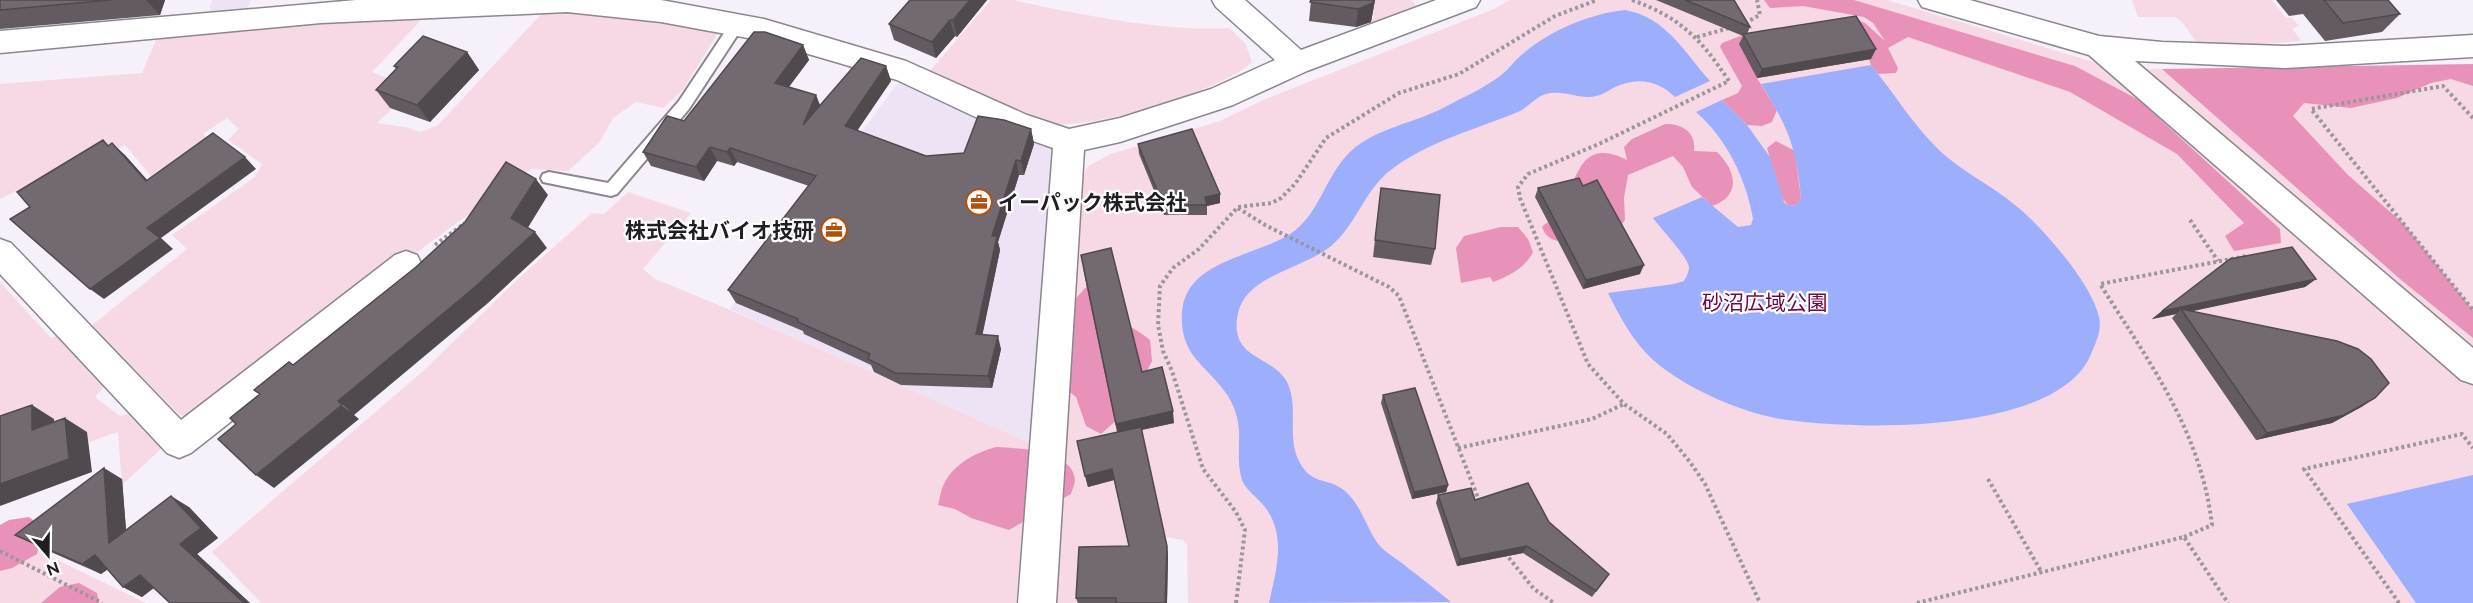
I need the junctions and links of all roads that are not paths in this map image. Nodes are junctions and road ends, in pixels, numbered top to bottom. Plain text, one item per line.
1 (1226, 0) edge
2 (1466, 0) edge
3 (1932, 0) edge
4 (737, 24) junction
5 (0, 42) edge
6 (2473, 46) edge
7 (2099, 47) junction
8 (1297, 63) junction
9 (1069, 141) junction
10 (549, 178) dead end
11 (0, 252) edge
12 (406, 266) road end
13 (2473, 369) edge
14 (1037, 603) edge

1 - 8 street
2 - 8 street
3 - 7 street
4 - 5 street
4 - 9 street
4 - 10 lane
6 - 7 street
7 - 13 street
8 - 9 street
9 - 14 street
11 - 12 street

